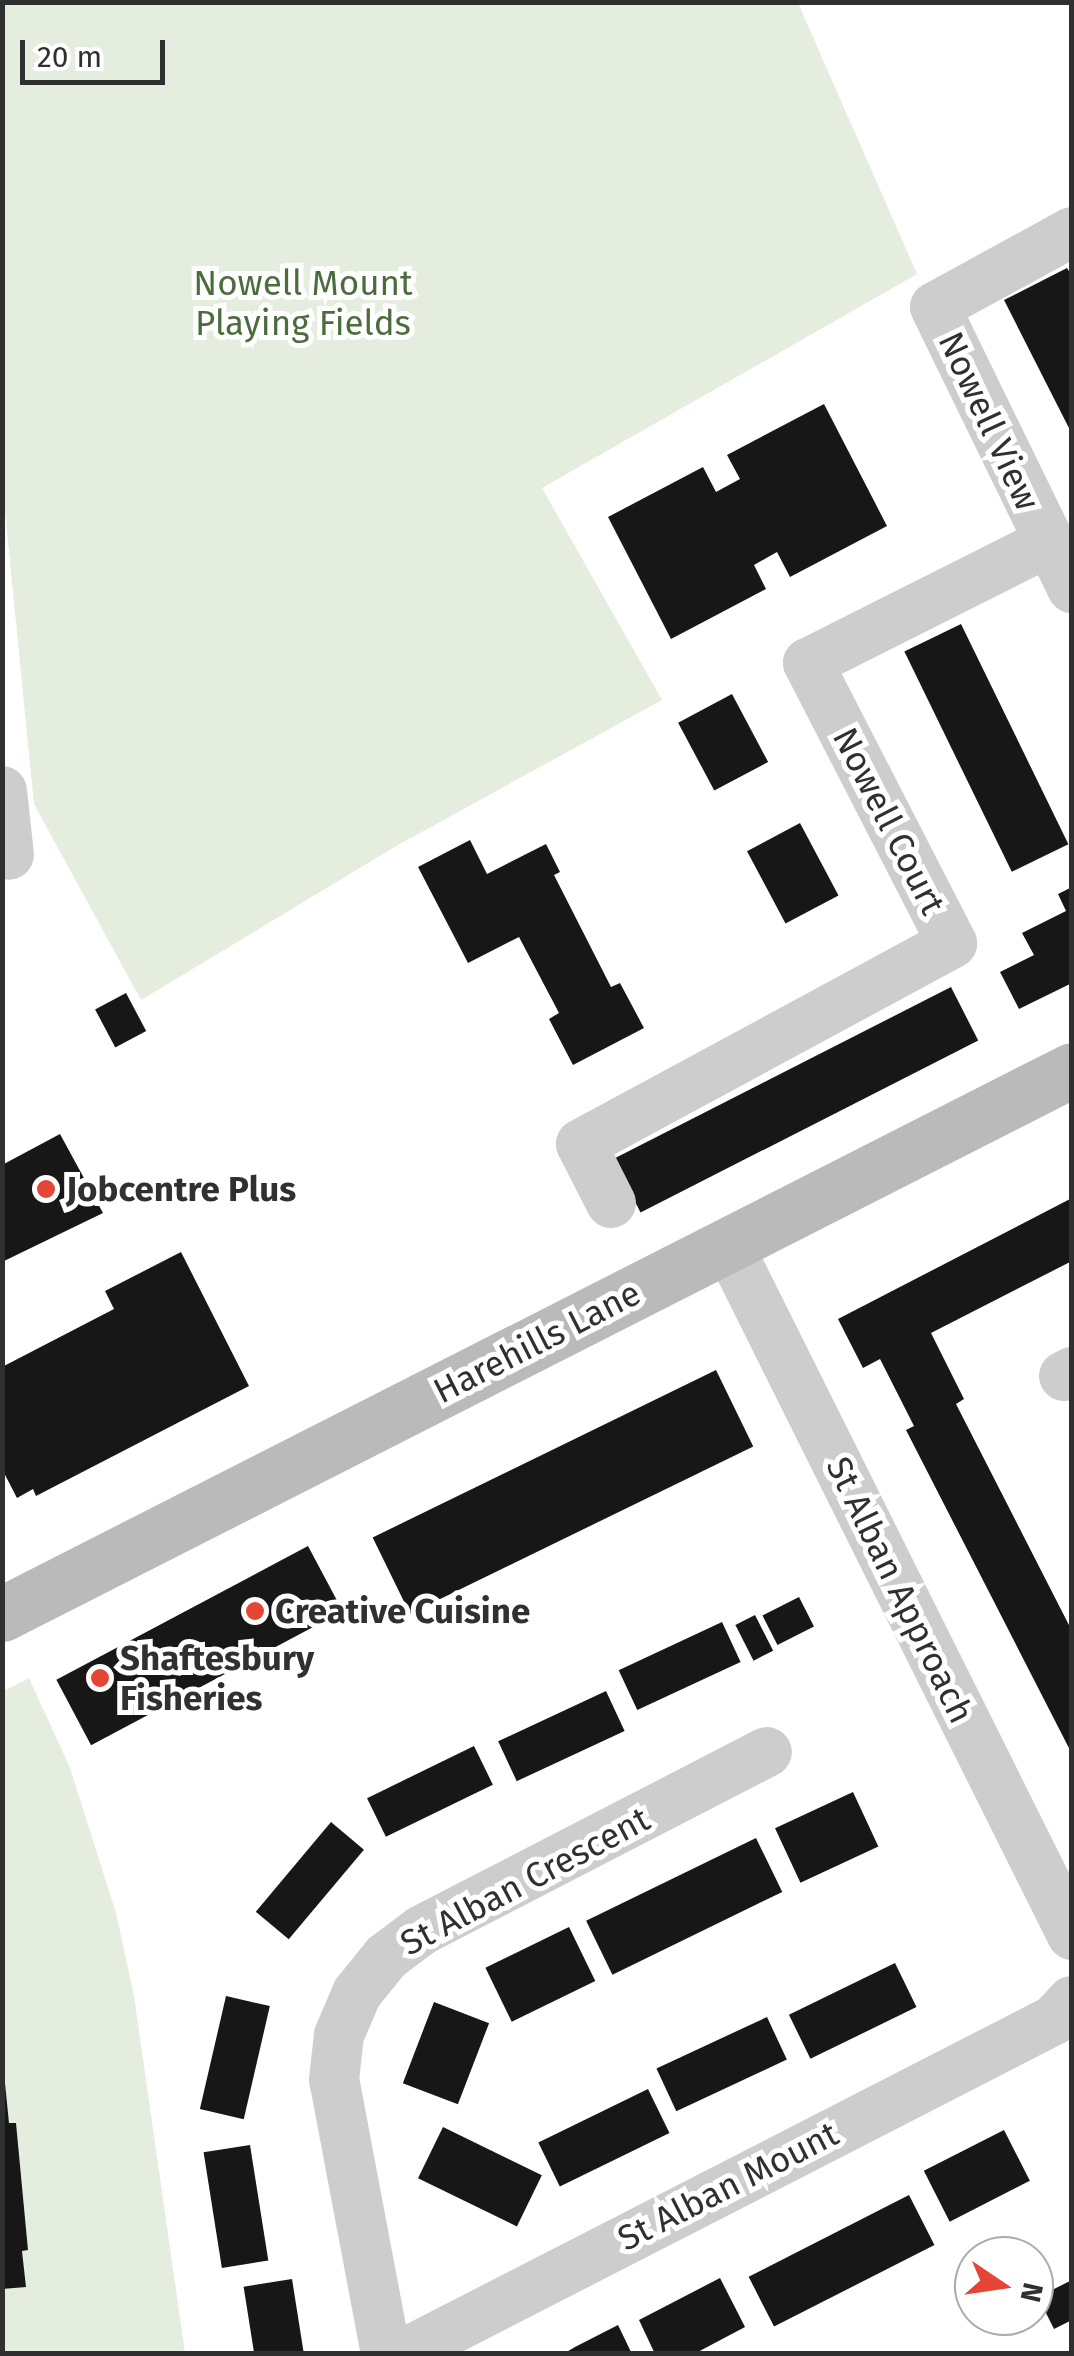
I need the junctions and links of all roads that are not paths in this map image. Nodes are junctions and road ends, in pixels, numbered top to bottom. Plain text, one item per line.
1 (1072, 232) edge
2 (1048, 543) junction
3 (1072, 588) edge
4 (2, 790) edge
5 (9, 855) dead end
6 (1072, 1070) edge
7 (612, 1203) dead end
8 (728, 1245) junction
9 (2, 1614) edge
10 (768, 1752) dead end
11 (1072, 1935) edge
12 (1063, 2010) edge
13 (386, 2354) edge
14 (403, 2354) edge

1 - 2 street, Nowell View
2 - 3 street, Nowell View
2 - 7 street, Nowell Court
4 - 5 street
6 - 8 main road, Harehills Lane
8 - 9 main road, Harehills Lane
8 - 11 street, St Alban Approach
10 - 13 street, St Alban Crescent
12 - 14 street, St Alban Mount

